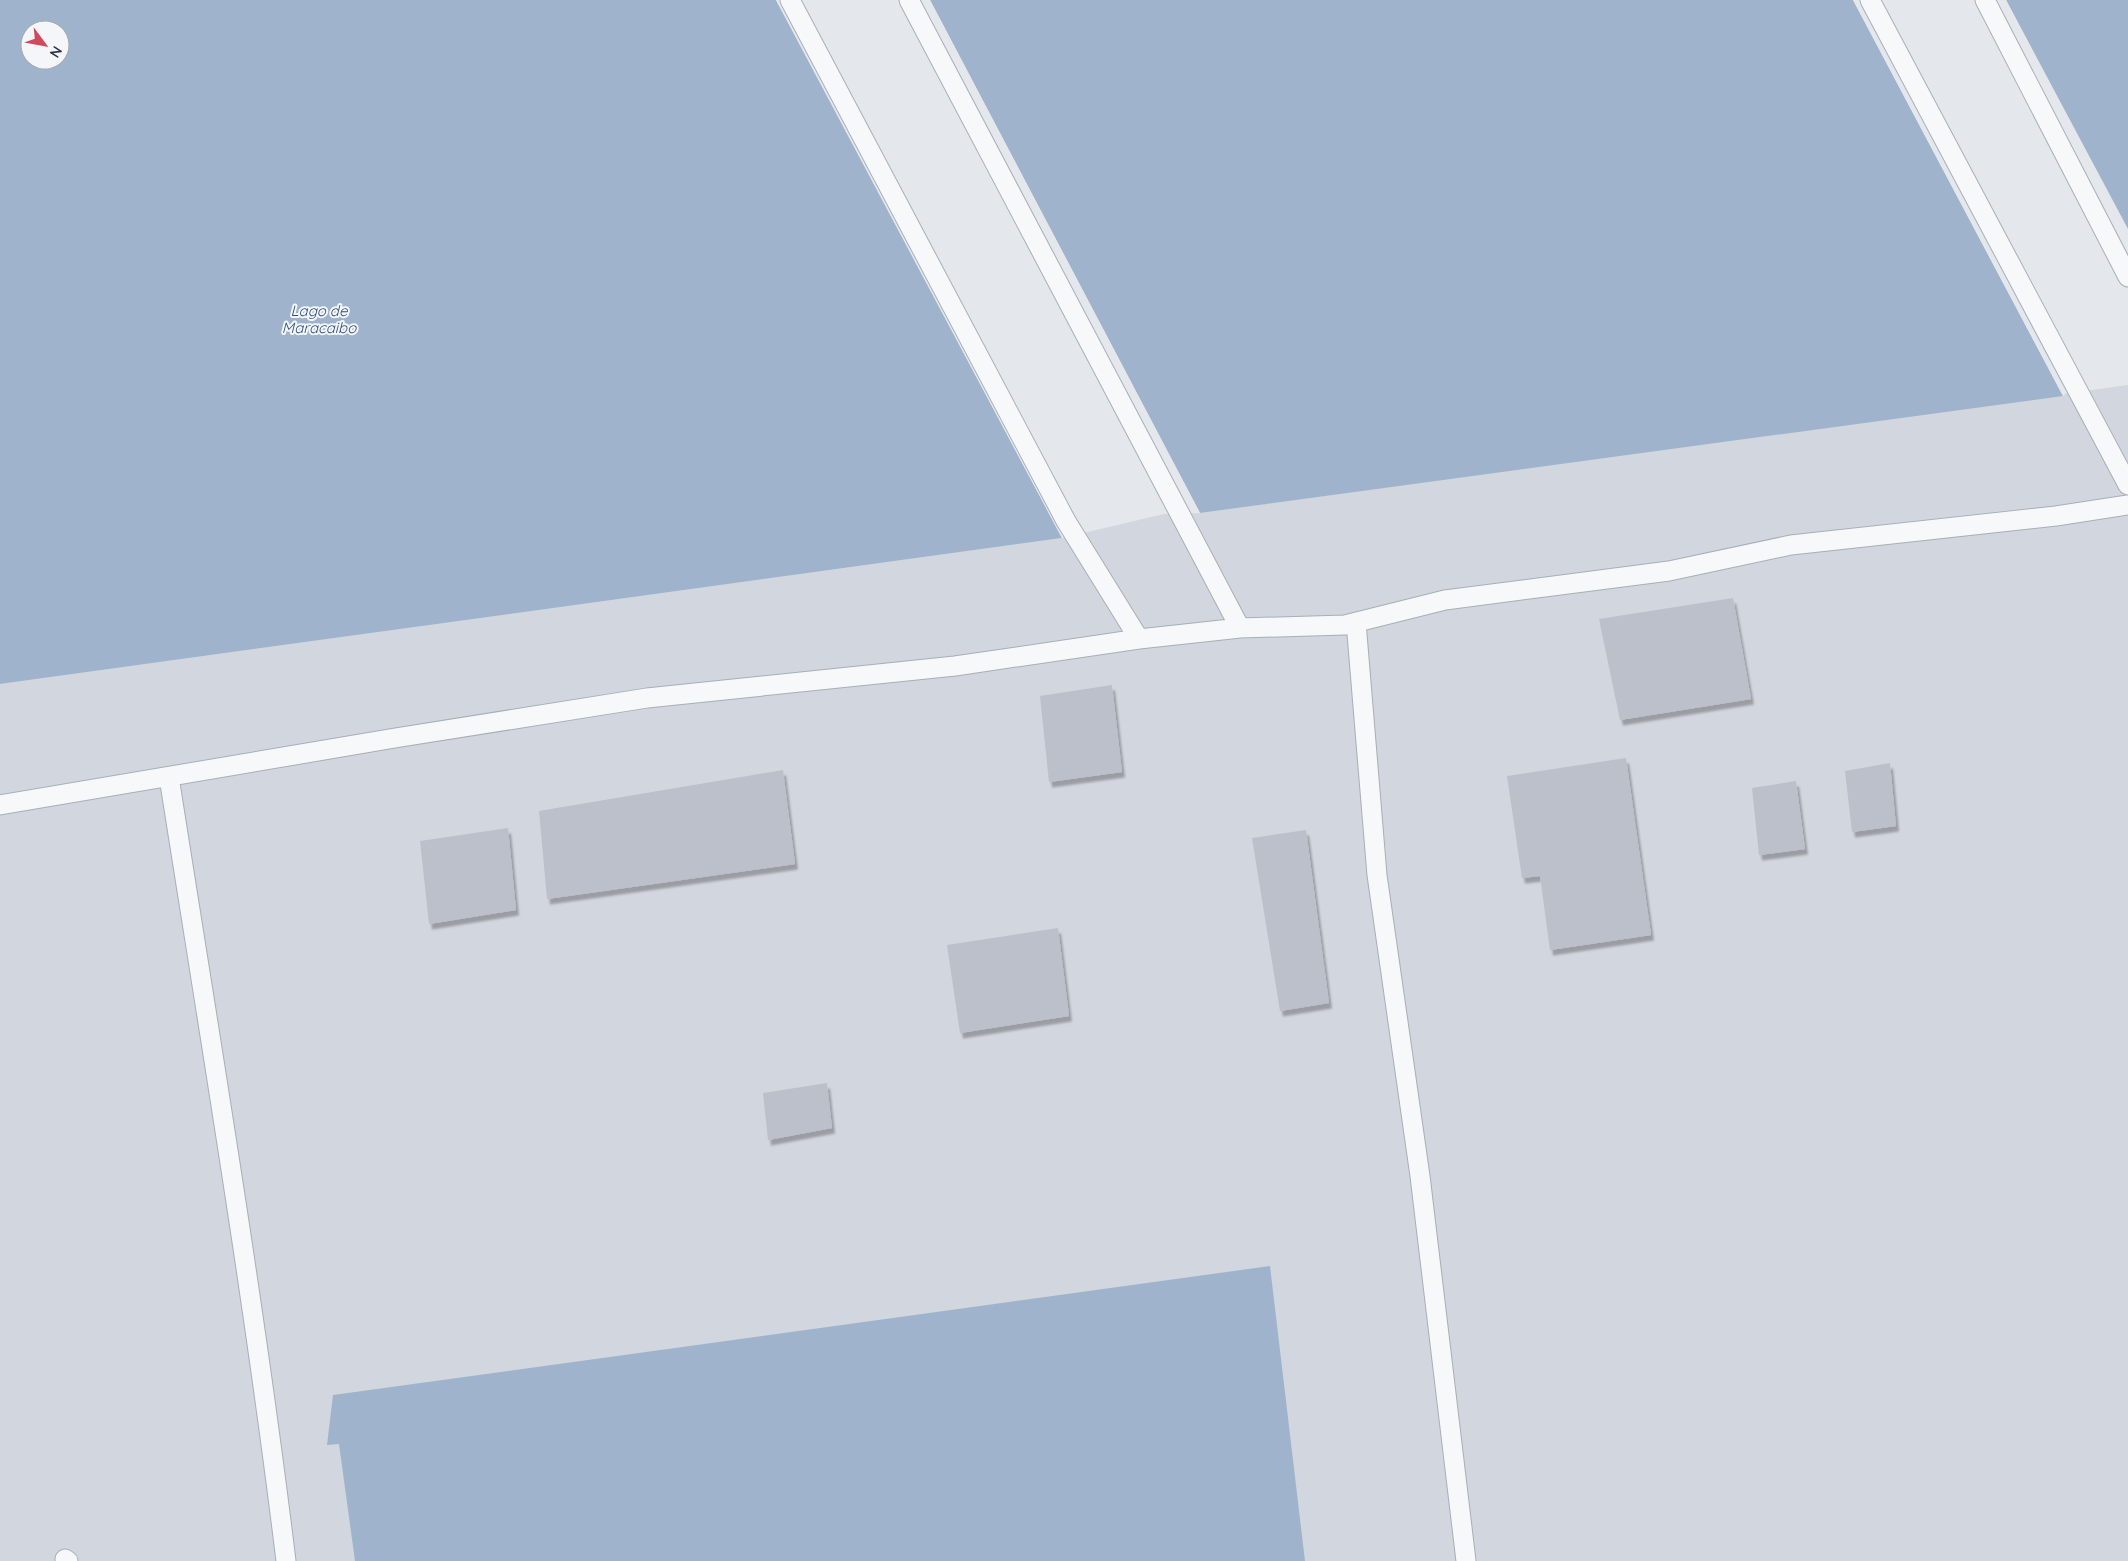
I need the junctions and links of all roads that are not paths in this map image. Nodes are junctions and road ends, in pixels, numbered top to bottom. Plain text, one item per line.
1 (790, 0) edge
2 (909, 0) edge
3 (1870, 0) edge
4 (1985, 0) edge
5 (2128, 277) edge
6 (2128, 485) edge
7 (2128, 505) edge
8 (1356, 622) junction
9 (1240, 628) junction
10 (1139, 639) junction
11 (168, 777) junction
12 (0, 805) edge
13 (286, 1561) edge
14 (1466, 1561) edge

1 - 10 lane
2 - 9 lane
3 - 6 lane
4 - 5 lane
7 - 8 lane
8 - 9 lane
8 - 14 lane
9 - 10 lane
10 - 11 lane
11 - 12 lane
11 - 13 lane

